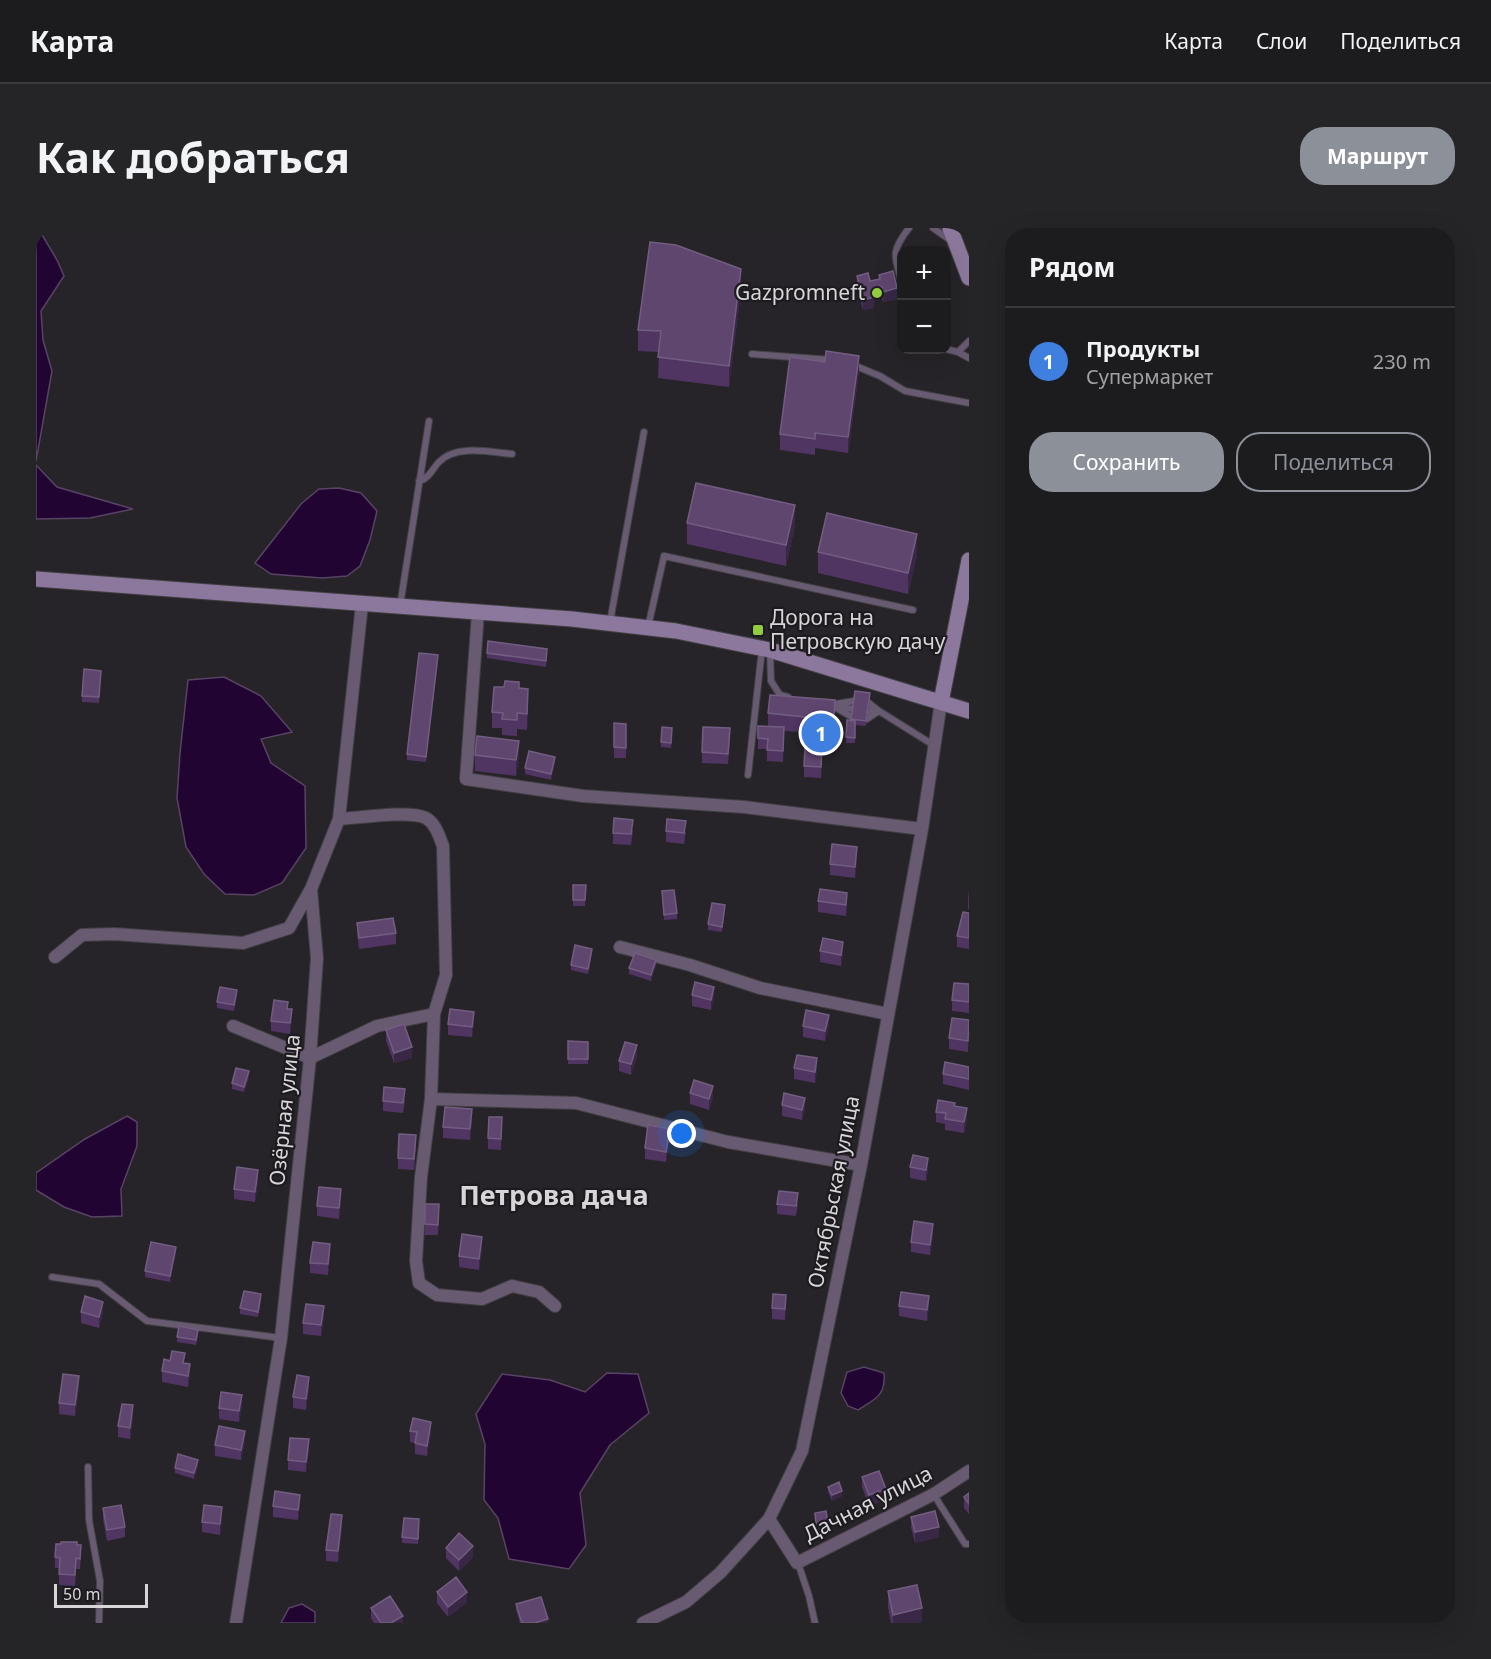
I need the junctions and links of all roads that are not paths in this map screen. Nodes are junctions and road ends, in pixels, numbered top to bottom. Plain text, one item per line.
1 (909, 228) edge
2 (933, 228) edge
3 (950, 228) edge
4 (957, 247) junction
5 (897, 267) edge
6 (969, 278) edge
7 (969, 341) edge
8 (951, 350) edge
9 (958, 352) junction
10 (752, 354) dead end
11 (969, 358) edge
12 (969, 403) edge
13 (429, 421) dead end
14 (645, 432) dead end
15 (512, 454) dead end
16 (420, 481) junction
17 (969, 560) edge
18 (36, 579) edge
19 (362, 604) junction
20 (400, 606) junction
21 (913, 610) dead end
22 (478, 613) junction
23 (610, 623) junction
24 (648, 627) junction
25 (766, 649) junction
26 (800, 699) edge
27 (854, 701) edge
28 (941, 702) junction
29 (820, 703) edge
30 (869, 703) edge
31 (830, 705) junction
32 (853, 709) edge
33 (868, 711) edge
34 (879, 711) junction
35 (969, 711) edge
36 (852, 717) edge
37 (867, 719) edge
38 (936, 746) junction
39 (748, 775) dead end
40 (339, 819) junction
41 (922, 830) junction
42 (310, 889) junction
43 (620, 947) dead end
44 (55, 957) dead end
45 (434, 1014) junction
46 (888, 1014) junction
47 (233, 1026) dead end
48 (310, 1058) junction
49 (432, 1099) junction
50 (861, 1165) junction
51 (52, 1277) dead end
52 (555, 1306) dead end
53 (281, 1338) junction
54 (88, 1467) dead end
55 (969, 1471) edge
56 (934, 1494) junction
57 (769, 1520) junction
58 (969, 1544) edge
59 (797, 1563) junction
60 (99, 1623) edge
61 (236, 1623) edge
62 (643, 1623) edge
63 (815, 1623) edge

1 - 5 lane
2 - 4 lane
3 - 4 main road
4 - 6 main road
7 - 9 lane
8 - 9 lane
9 - 11 lane
10 - 12 lane
13 - 16 lane
14 - 23 lane
15 - 16 lane
16 - 20 lane
17 - 28 main road
18 - 19 main road
19 - 20 main road
19 - 40 street, Озёрная улица
20 - 22 main road
21 - 24 lane
22 - 23 main road
22 - 41 street
23 - 24 main road
24 - 25 main road
25 - 26 lane
25 - 28 main road
25 - 39 lane
27 - 31 lane
28 - 35 main road
28 - 38 street, Октябрьская улица
29 - 31 lane
30 - 34 lane
31 - 32 lane
31 - 36 lane
33 - 34 lane
34 - 37 lane
34 - 38 lane
38 - 41 street, Октябрьская улица
40 - 42 street, Озёрная улица
40 - 45 street
41 - 46 street, Октябрьская улица
42 - 44 street
42 - 48 street, Озёрная улица
43 - 46 street
45 - 48 street
45 - 49 street
46 - 50 street, Октябрьская улица
47 - 48 street
48 - 53 street, Озёрная улица
49 - 50 street
49 - 52 street
50 - 57 street, Октябрьская улица
51 - 53 lane
53 - 61 street, Озёрная улица
54 - 60 lane
55 - 56 street, Дачная улица
56 - 58 lane
56 - 59 street, Дачная улица
57 - 59 street, Дачная улица
57 - 62 street, Октябрьская улица
59 - 63 lane

